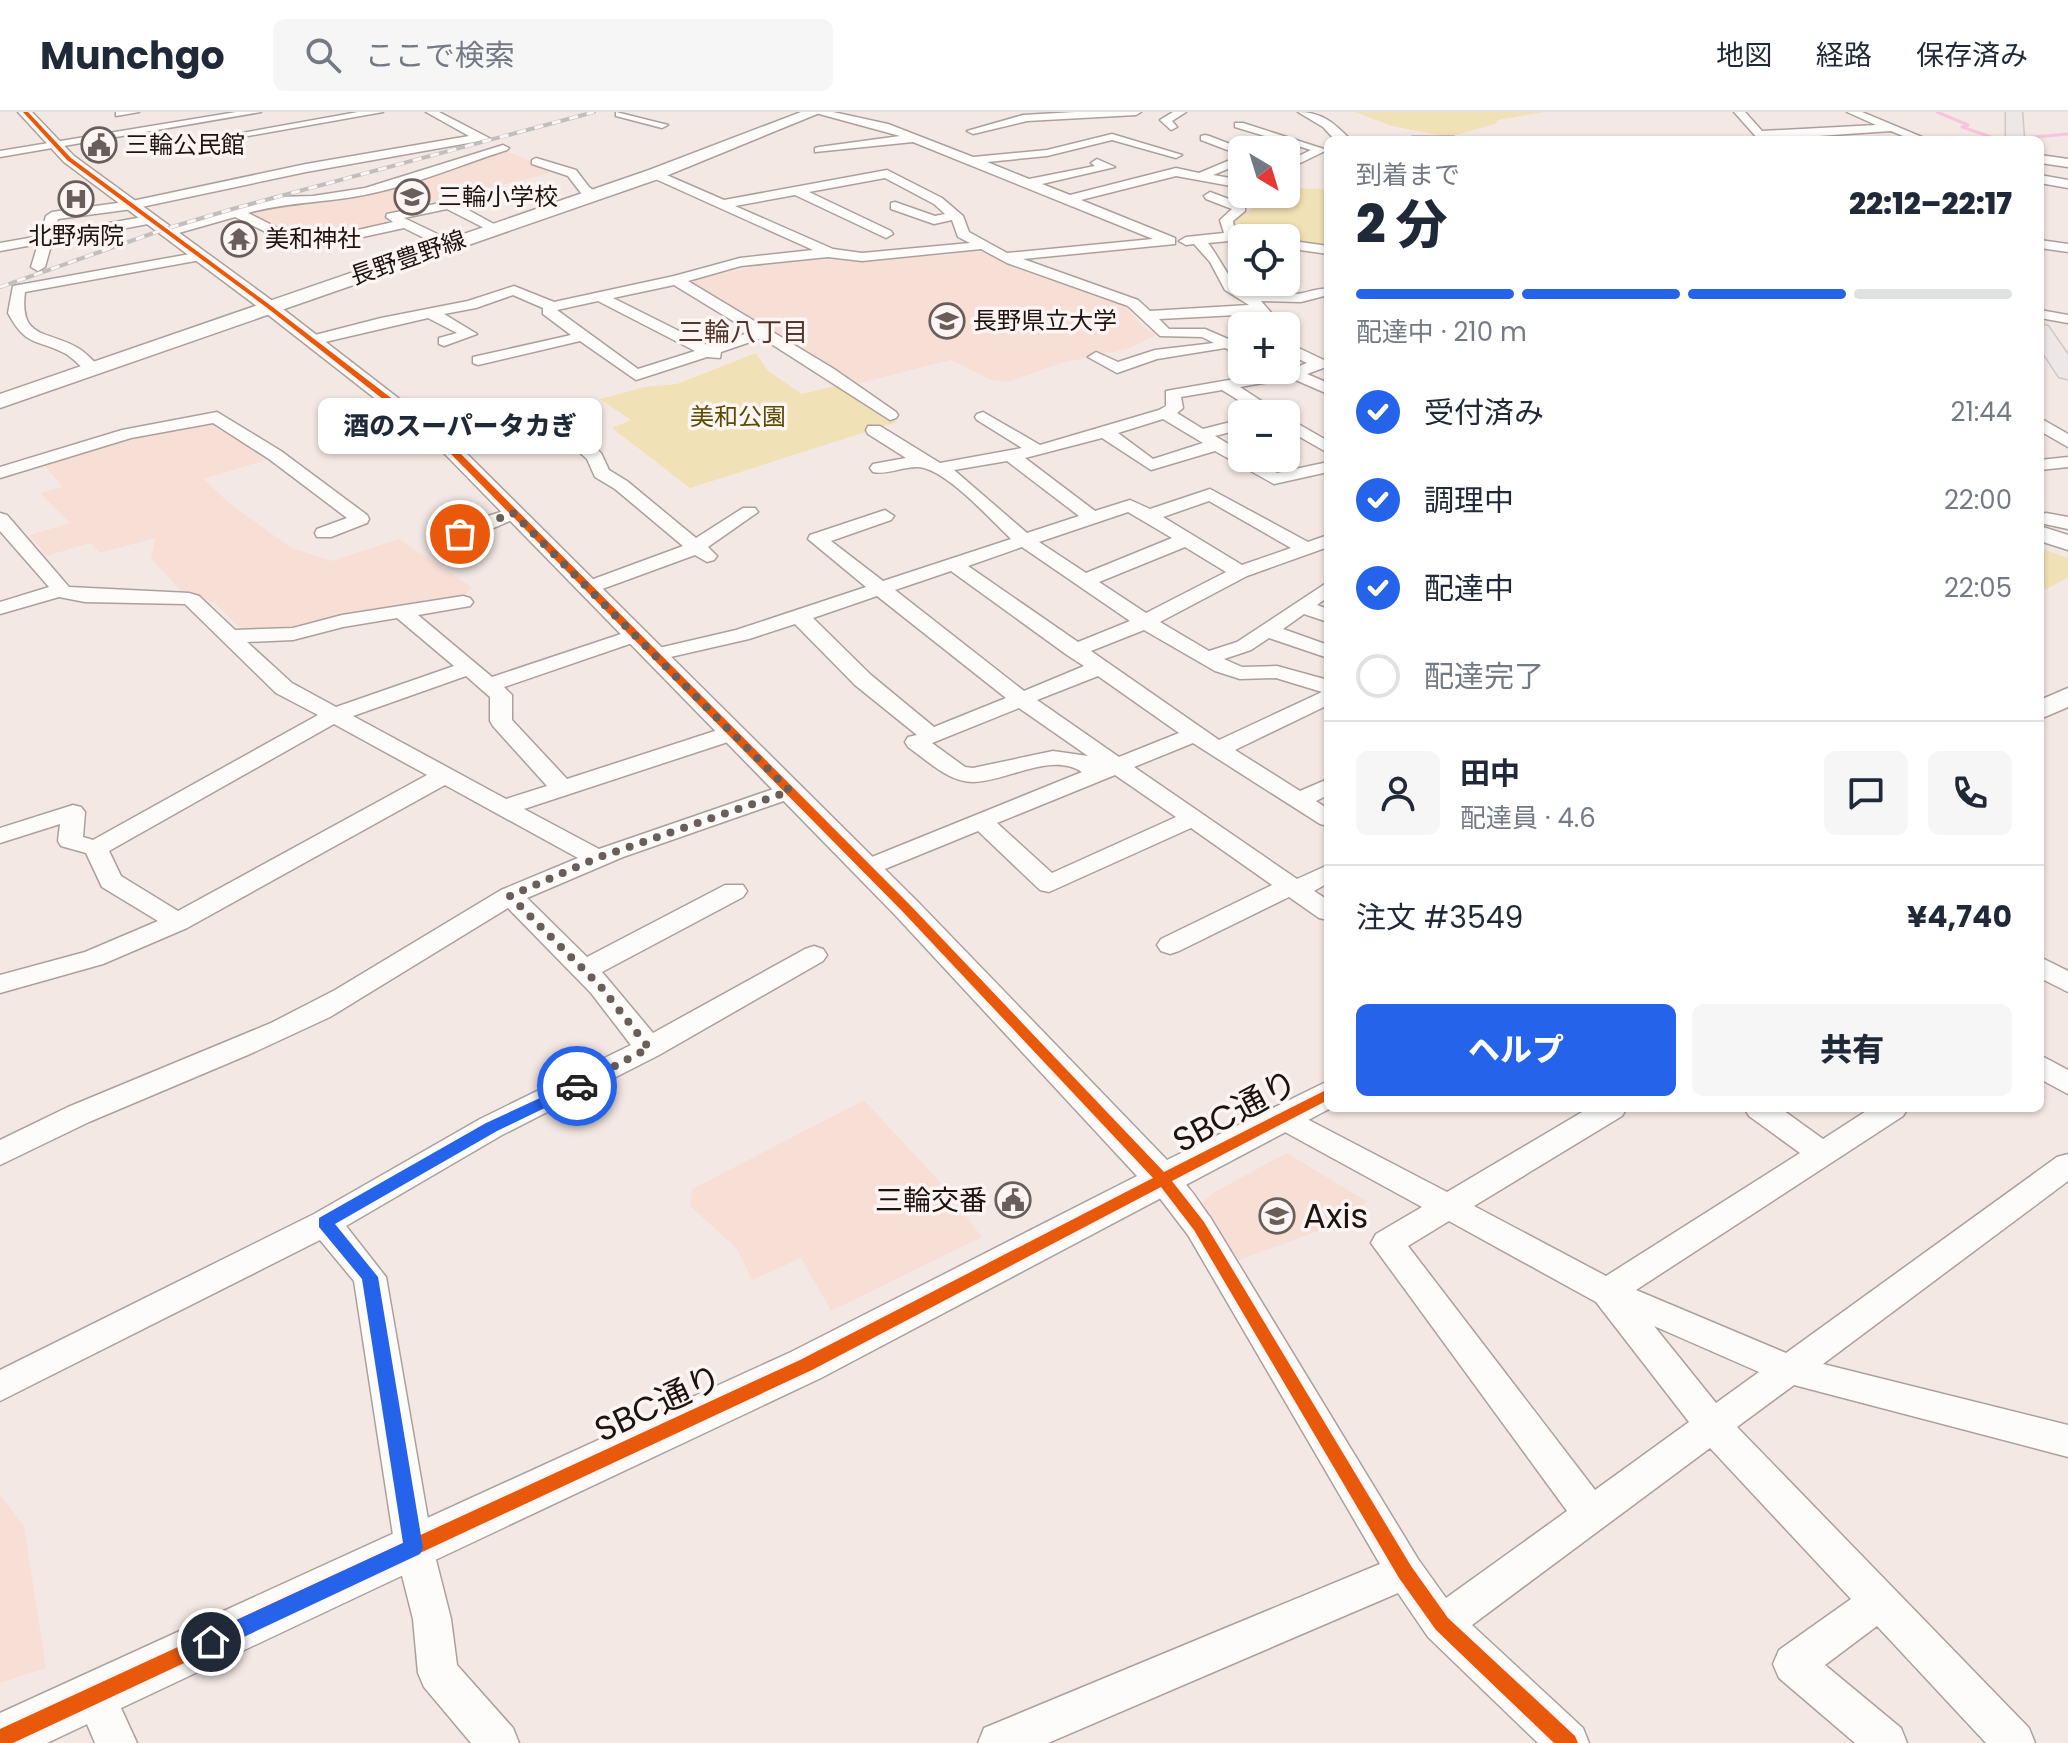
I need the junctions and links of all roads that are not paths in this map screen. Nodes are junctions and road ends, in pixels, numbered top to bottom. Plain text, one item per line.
1 (25, 112) edge
2 (134, 112) edge
3 (195, 112) edge
4 (256, 112) edge
5 (378, 112) edge
6 (468, 112) edge
7 (628, 112) edge
8 (816, 112) edge
9 (1136, 112) edge
10 (1181, 112) edge
11 (1294, 112) edge
12 (1305, 112) edge
13 (1739, 112) edge
14 (1852, 112) edge
15 (2014, 112) edge
16 (120, 114) dead end
17 (436, 114) edge
18 (1023, 117) edge
19 (206, 119) junction
20 (176, 124) junction
21 (662, 125) dead end
22 (1239, 125) dead end
23 (1171, 127) dead end
24 (1892, 128) junction
25 (1330, 130) junction
26 (973, 131) dead end
27 (187, 132) dead end
28 (248, 133) dead end
29 (1269, 136) edge
30 (1338, 136) edge
31 (1762, 136) edge
32 (1777, 136) edge
33 (1913, 136) edge
34 (2015, 136) edge
35 (480, 137) junction
36 (1022, 137) dead end
37 (915, 138) junction
38 (1205, 138) dead end
39 (1300, 138) edge
40 (987, 145) dead end
41 (1300, 145) edge
42 (55, 146) junction
43 (1228, 147) edge
44 (819, 150) dead end
45 (0, 154) edge
46 (1019, 154) junction
47 (1176, 155) dead end
48 (964, 158) junction
49 (1300, 160) edge
50 (2044, 160) edge
51 (536, 162) dead end
52 (1097, 163) dead end
53 (2068, 163) edge
54 (1228, 165) edge
55 (403, 166) dead end
56 (419, 173) junction
57 (284, 174) junction
58 (655, 174) junction
59 (1203, 175) junction
60 (2044, 180) edge
61 (1022, 181) junction
62 (1228, 181) edge
63 (2068, 184) edge
64 (295, 187) dead end
65 (797, 191) junction
66 (594, 195) junction
67 (1210, 196) dead end
68 (1069, 199) junction
69 (466, 202) dead end
70 (724, 204) junction
71 (449, 205) junction
72 (895, 206) dead end
73 (236, 212) junction
74 (954, 216) junction
75 (151, 219) junction
76 (403, 224) junction
77 (497, 229) junction
78 (1228, 229) edge
79 (886, 234) dead end
80 (1228, 237) edge
81 (46, 239) junction
82 (1198, 240) junction
83 (1170, 241) junction
84 (449, 245) junction
85 (983, 245) junction
86 (2044, 245) edge
87 (1300, 246) edge
88 (0, 247) edge
89 (2068, 248) edge
90 (1324, 249) edge
91 (830, 253) junction
92 (201, 256) junction
93 (1005, 257) junction
94 (38, 267) dead end
95 (676, 280) junction
96 (1228, 283) edge
97 (1247, 296) joint
98 (600, 297) junction
99 (1324, 301) edge
100 (268, 306) junction
101 (552, 307) junction
102 (1260, 309) junction
103 (1263, 312) edge
104 (430, 313) junction
105 (2044, 315) edge
106 (1144, 316) junction
107 (2068, 319) edge
108 (763, 333) junction
109 (580, 337) junction
110 (2044, 337) edge
111 (312, 340) junction
112 (444, 341) dead end
113 (1228, 344) edge
114 (1228, 349) edge
115 (708, 351) junction
116 (1300, 353) edge
117 (1096, 357) dead end
118 (478, 360) dead end
119 (731, 362) dead end
120 (1324, 364) edge
121 (92, 368) junction
122 (1300, 369) edge
123 (2068, 372) edge
124 (1300, 376) edge
125 (1230, 384) edge
126 (1225, 385) junction
127 (1324, 387) edge
128 (1250, 400) edge
129 (0, 401) edge
130 (1165, 413) junction
131 (890, 415) dead end
132 (983, 417) dead end
133 (516, 428) dead end
134 (1228, 428) edge
135 (2044, 428) edge
136 (874, 430) dead end
137 (1300, 431) edge
138 (1106, 433) junction
139 (1198, 435) junction
140 (2068, 442) edge
141 (1216, 445) junction
142 (1324, 446) edge
143 (1039, 451) junction
144 (1012, 456) junction
145 (2068, 462) edge
146 (930, 464) junction
147 (2044, 465) edge
148 (879, 468) dead end
149 (1324, 468) edge
150 (0, 473) edge
151 (749, 512) dead end
152 (513, 513) junction
153 (885, 516) dead end
154 (1149, 516) junction
155 (1092, 517) junction
156 (0, 519) edge
157 (2068, 523) edge
158 (2044, 526) edge
159 (2044, 527) edge
160 (324, 533) dead end
161 (1187, 539) junction
162 (1024, 540) junction
163 (1324, 542) edge
164 (444, 543) dead end
165 (2068, 543) edge
166 (1303, 549) junction
167 (701, 551) junction
168 (1324, 562) edge
169 (953, 564) junction
170 (1240, 572) junction
171 (1083, 581) junction
172 (587, 588) junction
173 (879, 589) junction
174 (61, 590) junction
175 (1324, 591) edge
176 (463, 602) dead end
177 (1302, 606) junction
178 (0, 608) edge
179 (402, 612) junction
180 (1324, 614) edge
181 (799, 616) junction
182 (1145, 622) junction
183 (1267, 630) junction
184 (228, 636) junction
185 (634, 636) junction
186 (1074, 651) junction
187 (1324, 651) edge
188 (653, 655) junction
189 (1205, 659) junction
190 (468, 668) junction
191 (1098, 668) junction
192 (489, 685) junction
193 (1324, 686) edge
194 (2068, 696) edge
195 (1324, 699) edge
196 (1022, 700) junction
197 (2044, 709) edge
198 (333, 716) junction
199 (732, 733) junction
200 (1195, 734) junction
201 (931, 736) junction
202 (1218, 749) junction
203 (1110, 770) junction
204 (443, 776) junction
205 (562, 788) junction
206 (1324, 788) edge
207 (790, 791) junction
208 (1299, 800) junction
209 (503, 808) junction
210 (1324, 816) edge
211 (1194, 818) junction
212 (981, 821) junction
213 (0, 836) edge
214 (96, 848) junction
215 (597, 858) junction
216 (866, 868) junction
217 (1324, 875) edge
218 (1294, 888) junction
219 (734, 891) dead end
220 (510, 896) junction
221 (1324, 909) edge
222 (178, 922) junction
223 (1170, 945) dead end
224 (814, 955) dead end
225 (2044, 968) edge
226 (584, 970) junction
227 (2068, 983) edge
228 (0, 984) edge
229 (649, 1048) junction
230 (2044, 1068) edge
231 (2068, 1084) edge
232 (1324, 1096) edge
233 (1605, 1112) edge
234 (1764, 1112) edge
235 (1887, 1112) edge
236 (1284, 1118) junction
237 (0, 1154) edge
238 (1822, 1154) junction
239 (2068, 1165) edge
240 (1163, 1180) junction
241 (1446, 1206) junction
242 (325, 1223) junction
243 (1607, 1292) junction
244 (1791, 1370) junction
245 (0, 1386) edge
246 (1714, 1427) junction
247 (2068, 1441) edge
248 (1590, 1513) junction
249 (414, 1548) junction
250 (1405, 1572) junction
251 (1880, 1601) junction
252 (1442, 1624) junction
253 (95, 1696) junction
254 (0, 1739) edge
255 (116, 1743) edge
256 (498, 1743) edge
257 (999, 1743) edge
258 (1568, 1743) edge
259 (1886, 1743) edge
260 (2014, 1743) edge

1 - 42 street
2 - 16 street
3 - 19 street
4 - 19 street
5 - 28 street
6 - 17 street
7 - 21 street
8 - 37 street
8 - 58 main road, 長野豊野線
9 - 18 street
10 - 23 street
11 - 25 street
12 - 25 street
13 - 31 street
14 - 24 street
15 - 34 main road
17 - 35 street
18 - 26 street
18 - 36 street
19 - 20 street
20 - 27 street
20 - 42 street
22 - 29 street
24 - 32 street
24 - 33 street
25 - 30 street
25 - 39 street
35 - 56 street
35 - 57 street
37 - 44 street
37 - 48 street
38 - 43 street
40 - 48 street
41 - 49 street
42 - 45 street
42 - 75 street
46 - 47 street
46 - 48 street
46 - 61 street
48 - 61 street
50 - 53 street
51 - 66 street
52 - 61 street
54 - 59 street
55 - 56 street
56 - 73 street
57 - 64 street
57 - 75 street
58 - 66 main road, 長野豊野線
58 - 70 street
59 - 62 street
59 - 68 street
60 - 63 street
61 - 68 street
65 - 70 street
65 - 74 street
65 - 79 street
66 - 77 main road, 長野豊野線
67 - 78 street
68 - 83 street
69 - 71 street
70 - 91 street
71 - 76 street
71 - 77 street
72 - 74 street
73 - 75 street
73 - 76 street
74 - 85 street
75 - 81 street
75 - 81 street
75 - 92 street
76 - 84 street
77 - 84 main road, 長野豊野線
80 - 82 street
81 - 88 street
81 - 94 street
82 - 83 street
82 - 96 street
83 - 93 street
84 - 100 main road, 長野豊野線
85 - 91 street
85 - 93 street
86 - 89 street
87 - 90 street
91 - 95 street
92 - 100 street
92 - 121 street
93 - 106 street
95 - 98 street
95 - 108 street
97 - 99 street
97 - 102 street
98 - 101 street
98 - 115 street
100 - 111 street
100 - 121 main road, 長野豊野線
101 - 104 street
101 - 109 street
102 - 103 street
102 - 106 street
104 - 111 street
104 - 112 street
105 - 107 street
106 - 113 street
108 - 115 street
108 - 131 street
109 - 115 street
109 - 118 street
110 - 123 main road
111 - 152 street
114 - 117 street
115 - 119 street
116 - 120 street
120 - 122 street
121 - 129 main road, 長野豊野線
124 - 127 street
125 - 126 street
126 - 128 street
126 - 130 street
130 - 138 street
130 - 139 street
132 - 143 street
133 - 167 street
134 - 139 street
135 - 140 street
136 - 146 street
137 - 142 street
138 - 141 street
138 - 143 street
139 - 141 street
141 - 149 street
143 - 144 street
144 - 146 street
144 - 155 street
145 - 147 street
146 - 148 street
146 - 162 street
150 - 160 street
151 - 167 street
152 - 164 street
152 - 172 street
153 - 173 street
154 - 155 street
154 - 161 street
154 - 166 street
155 - 162 street
156 - 174 street
157 - 158 street
159 - 165 street
161 - 170 street
161 - 171 street
162 - 169 street
162 - 171 street
163 - 166 street
166 - 168 street
166 - 170 street
167 - 172 street
169 - 173 street
169 - 186 street
170 - 182 street
171 - 182 street
172 - 185 street
173 - 181 street
173 - 196 street
174 - 178 street
174 - 184 street
175 - 177 street
176 - 179 street
177 - 180 street
177 - 183 street
179 - 184 street
179 - 190 street
181 - 188 street
181 - 201 street
182 - 186 street
182 - 189 street
183 - 187 street
183 - 189 street
184 - 198 street
185 - 188 street
185 - 192 street
186 - 191 street
188 - 199 street
189 - 193 street
190 - 192 street
190 - 198 street
191 - 196 street
191 - 200 street
192 - 205 street
194 - 197 street
195 - 202 street
196 - 201 street
196 - 203 street
198 - 204 street
198 - 214 street
199 - 205 street
199 - 207 street
200 - 202 street
200 - 203 street
201 - 203 street
202 - 208 street
203 - 211 street
203 - 212 street
204 - 209 street
204 - 222 street
205 - 209 street
206 - 208 street
207 - 215 street
207 - 216 street
208 - 210 street
209 - 215 street
211 - 212 street
211 - 218 street
212 - 216 street
213 - 214 street
214 - 222 street
215 - 220 street
216 - 240 street
217 - 218 street
218 - 221 street
218 - 223 street
219 - 226 street
220 - 226 street
220 - 237 street
222 - 228 street
224 - 229 street
225 - 227 street
226 - 229 street
229 - 242 street
230 - 231 street
232 - 236 street, SBC通り
233 - 241 street
234 - 238 street
235 - 238 street
236 - 240 street, SBC通り
236 - 241 street
238 - 243 street
239 - 244 street
240 - 249 street, SBC通り
240 - 250 street
241 - 243 street
241 - 248 street
242 - 245 street
242 - 249 street
243 - 244 street
243 - 246 street
244 - 246 street
244 - 247 street
246 - 248 street
246 - 251 street
248 - 252 street
249 - 253 street, SBC通り
249 - 256 street
250 - 252 street
250 - 257 street
251 - 259 street
251 - 260 street
252 - 258 street
253 - 254 street, SBC通り
253 - 255 street

